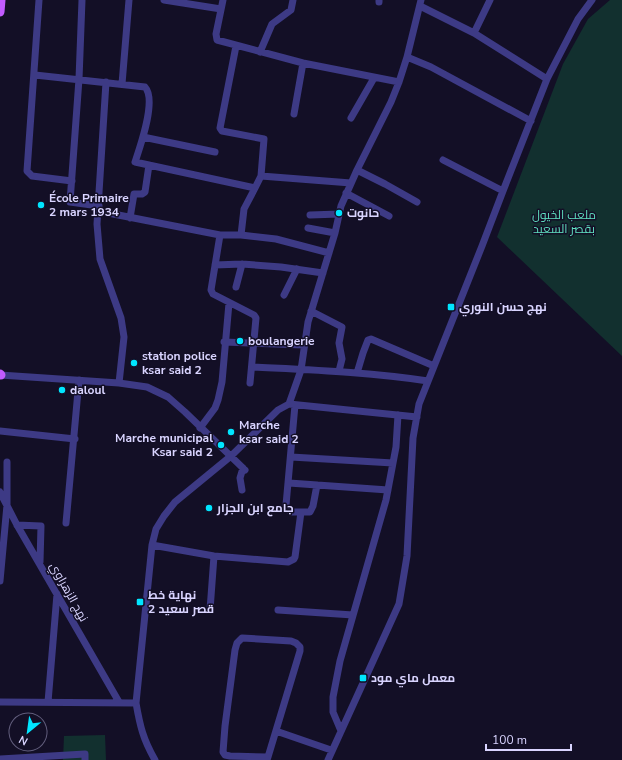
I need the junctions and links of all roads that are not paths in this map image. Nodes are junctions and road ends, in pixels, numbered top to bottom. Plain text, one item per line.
1 (1, 0) edge
2 (39, 0) edge
3 (82, 0) edge
4 (129, 0) edge
5 (164, 0) edge
6 (223, 0) edge
7 (293, 0) edge
8 (490, 0) edge
9 (592, 0) edge
10 (192, 2) edge
11 (420, 3) edge
12 (221, 9) junction
13 (0, 11) edge
14 (474, 33) junction
15 (236, 46) junction
16 (260, 52) junction
17 (407, 57) junction
18 (303, 64) junction
19 (35, 75) junction
20 (374, 78) junction
21 (79, 79) junction
22 (547, 79) junction
23 (106, 82) junction
24 (399, 82) junction
25 (122, 84) junction
26 (294, 114) dead end
27 (351, 118) dead end
28 (530, 121) junction
29 (143, 137) junction
30 (215, 152) dead end
31 (443, 160) dead end
32 (149, 165) junction
33 (357, 170) junction
34 (262, 176) junction
35 (72, 181) junction
36 (351, 183) junction
37 (255, 188) junction
38 (502, 191) junction
39 (346, 193) junction
40 (417, 202) dead end
41 (98, 208) junction
42 (339, 214) junction
43 (310, 216) dead end
44 (389, 216) dead end
45 (130, 218) junction
46 (308, 228) dead end
47 (335, 233) junction
48 (220, 235) junction
49 (241, 235) junction
50 (329, 253) junction
51 (215, 264) junction
52 (242, 264) junction
53 (297, 269) junction
54 (323, 273) junction
55 (236, 287) dead end
56 (284, 295) dead end
57 (229, 303) junction
58 (311, 311) junction
59 (224, 342) junction
60 (254, 343) junction
61 (304, 345) junction
62 (252, 366) junction
63 (434, 366) junction
64 (301, 370) junction
65 (339, 371) junction
66 (357, 372) junction
67 (0, 375) edge
68 (79, 380) junction
69 (428, 381) junction
70 (119, 382) junction
71 (250, 383) dead end
72 (292, 405) junction
73 (398, 415) junction
74 (417, 417) junction
75 (200, 428) junction
76 (0, 431) edge
77 (75, 439) junction
78 (231, 456) junction
79 (291, 457) junction
80 (7, 462) dead end
81 (393, 463) junction
82 (289, 483) junction
83 (317, 485) junction
84 (242, 490) dead end
85 (388, 490) junction
86 (0, 492) edge
87 (7, 505) junction
88 (301, 512) junction
89 (66, 523) dead end
90 (17, 525) junction
91 (152, 545) junction
92 (214, 556) junction
93 (40, 562) junction
94 (0, 582) edge
95 (56, 594) junction
96 (210, 610) dead end
97 (278, 610) dead end
98 (353, 615) junction
99 (0, 702) edge
100 (48, 702) junction
101 (120, 702) junction
102 (136, 703) junction
103 (341, 730) junction
104 (276, 731) junction
105 (332, 750) junction
106 (41, 758) edge
107 (230, 758) edge
108 (268, 758) edge
109 (1, 759) edge
110 (85, 760) edge
111 (155, 760) edge
112 (328, 760) edge

1 - 13 main road
2 - 19 street
3 - 21 street
4 - 25 street
5 - 10 street
6 - 12 street
7 - 16 street
8 - 14 street
9 - 22 street
10 - 12 street
11 - 14 street
11 - 17 street
12 - 15 street
14 - 22 street
15 - 16 street
15 - 34 street
16 - 18 street
17 - 24 street
17 - 28 street
18 - 20 street
18 - 26 street
19 - 21 street
19 - 35 street
20 - 24 street
20 - 27 street
21 - 23 street
21 - 35 street
22 - 28 street
23 - 25 street
23 - 41 street
24 - 33 street
25 - 29 street
28 - 38 street
29 - 30 street
29 - 32 street
31 - 38 street
32 - 37 street
32 - 45 street
33 - 36 street
33 - 40 street
34 - 36 street
34 - 37 street
35 - 41 street
36 - 39 street
37 - 49 street
38 - 63 street
39 - 42 street
39 - 44 street
41 - 45 street
41 - 70 street
42 - 43 street
42 - 47 street
45 - 48 street
46 - 47 street
47 - 50 street
48 - 49 street
48 - 51 street
49 - 50 street
50 - 54 street
51 - 52 street
51 - 57 street
52 - 53 street
52 - 55 street
53 - 54 street
53 - 56 street
54 - 58 street
57 - 59 street
57 - 60 street
58 - 61 street
58 - 65 street
59 - 60 street
59 - 75 street
60 - 61 street
60 - 62 street
61 - 64 street
62 - 64 street
62 - 71 street
63 - 66 street
63 - 69 street
64 - 65 street
64 - 72 street
65 - 66 street
66 - 69 street
67 - 68 street
68 - 70 street
68 - 77 street
69 - 74 street
70 - 75 street
72 - 73 street
72 - 78 street
72 - 79 street
73 - 74 street
73 - 81 street
74 - 103 street
75 - 78 street
76 - 77 street
77 - 89 street
78 - 84 street
78 - 91 street
79 - 81 street
79 - 82 street
80 - 87 street
81 - 85 street
82 - 83 street
82 - 88 street
83 - 85 street
83 - 88 street
85 - 98 street
86 - 87 street, نهج الزهراوي
87 - 90 street, نهج الزهراوي
87 - 94 street
88 - 92 street
90 - 93 street, نهج الزهراوي
90 - 93 street
91 - 92 street
91 - 102 street
92 - 96 street
93 - 95 street, نهج الزهراوي
95 - 100 street
95 - 101 street, نهج الزهراوي
97 - 98 street
98 - 103 street
99 - 100 street
100 - 101 street
101 - 102 street
102 - 111 street
103 - 105 street
104 - 105 street
104 - 107 street
104 - 108 street
105 - 112 street
106 - 109 street
106 - 110 street
107 - 108 street

